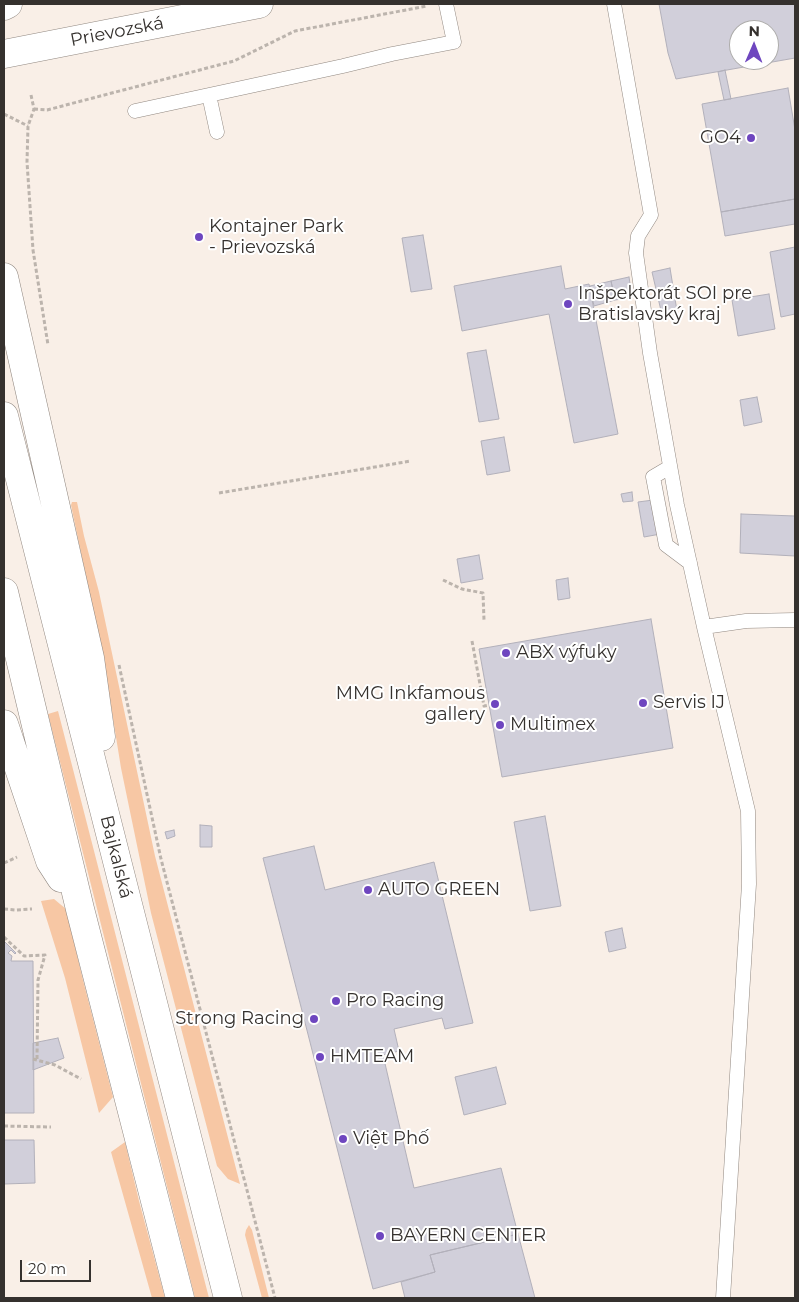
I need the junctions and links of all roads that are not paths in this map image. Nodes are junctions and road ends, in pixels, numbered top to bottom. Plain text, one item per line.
1 (8, 4) edge
2 (259, 4) edge
3 (446, 4) edge
4 (614, 4) edge
5 (4, 6) edge
6 (8, 57) edge
7 (209, 95) junction
8 (135, 111) dead end
9 (217, 132) dead end
10 (4, 278) edge
11 (4, 416) edge
12 (670, 467) junction
13 (690, 563) junction
14 (4, 592) edge
15 (795, 620) edge
16 (704, 626) junction
17 (4, 724) edge
18 (122, 882) junction
19 (80, 910) junction
20 (180, 1298) edge
21 (228, 1298) edge
22 (723, 1298) edge

1 - 5 main road
2 - 6 main road, Prievozská
3 - 7 lane
4 - 12 lane
7 - 8 lane
7 - 9 lane
10 - 18 main road
11 - 18 main road, Bajkalská
12 - 13 lane
12 - 13 lane
13 - 16 lane
14 - 19 main road
15 - 16 lane
16 - 22 lane
17 - 19 main road
18 - 21 main road, Bajkalská
19 - 20 main road

